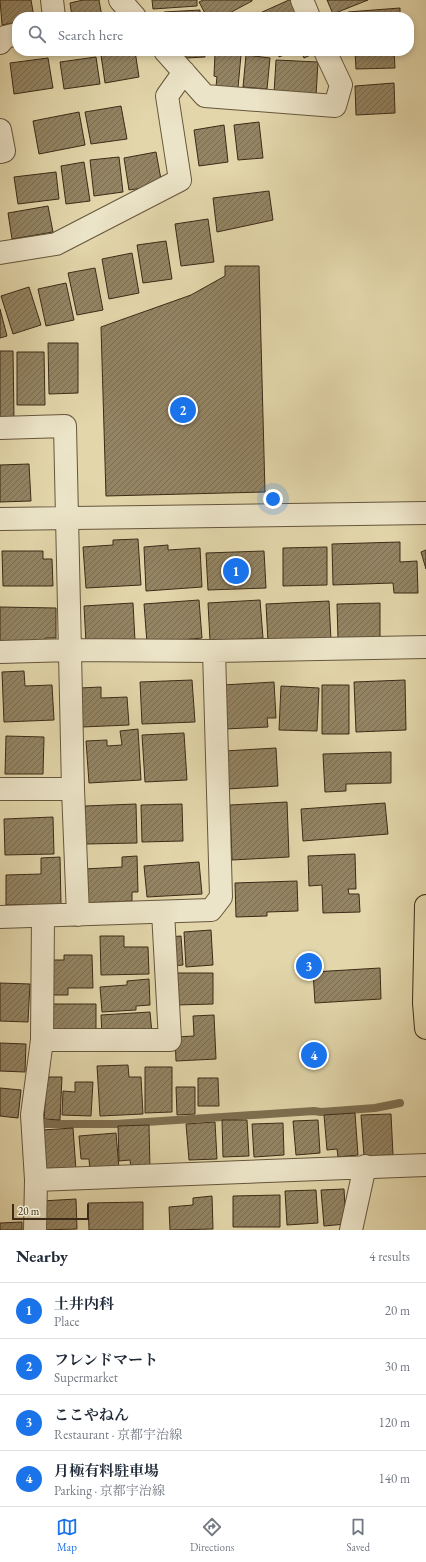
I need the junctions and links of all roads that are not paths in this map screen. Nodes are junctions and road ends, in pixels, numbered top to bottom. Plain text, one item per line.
1 (52, 0) edge
2 (120, 0) edge
3 (302, 0) edge
4 (53, 12) edge
5 (131, 12) edge
6 (308, 12) edge
7 (12, 35) edge
8 (0, 43) edge
9 (170, 56) edge
10 (327, 56) edge
11 (184, 72) junction
12 (0, 130) edge
13 (0, 152) edge
14 (0, 253) edge
15 (0, 428) edge
16 (426, 513) edge
17 (67, 518) junction
18 (0, 519) edge
19 (426, 647) edge
20 (71, 650) junction
21 (214, 651) junction
22 (0, 652) edge
23 (73, 789) junction
24 (0, 790) edge
25 (426, 906) edge
26 (164, 912) junction
27 (78, 915) junction
28 (42, 916) junction
29 (0, 917) edge
30 (426, 1028) edge
31 (42, 1040) junction
32 (426, 1165) edge
33 (365, 1166) junction
34 (36, 1180) junction
35 (34, 1230) edge
36 (351, 1230) edge

1 - 4 street
2 - 5 street
3 - 6 street
7 - 8 street
9 - 11 street
10 - 11 street
11 - 14 street
12 - 13 street
15 - 17 street
16 - 17 street
17 - 18 street
17 - 20 street
19 - 21 street
20 - 21 street
20 - 22 street
20 - 23 street
21 - 26 street
23 - 24 street
23 - 27 street
25 - 30 main road
26 - 27 street
26 - 31 street
27 - 28 street
28 - 29 street
28 - 31 street
31 - 34 street
32 - 33 street
33 - 34 street
33 - 36 street
34 - 35 street

